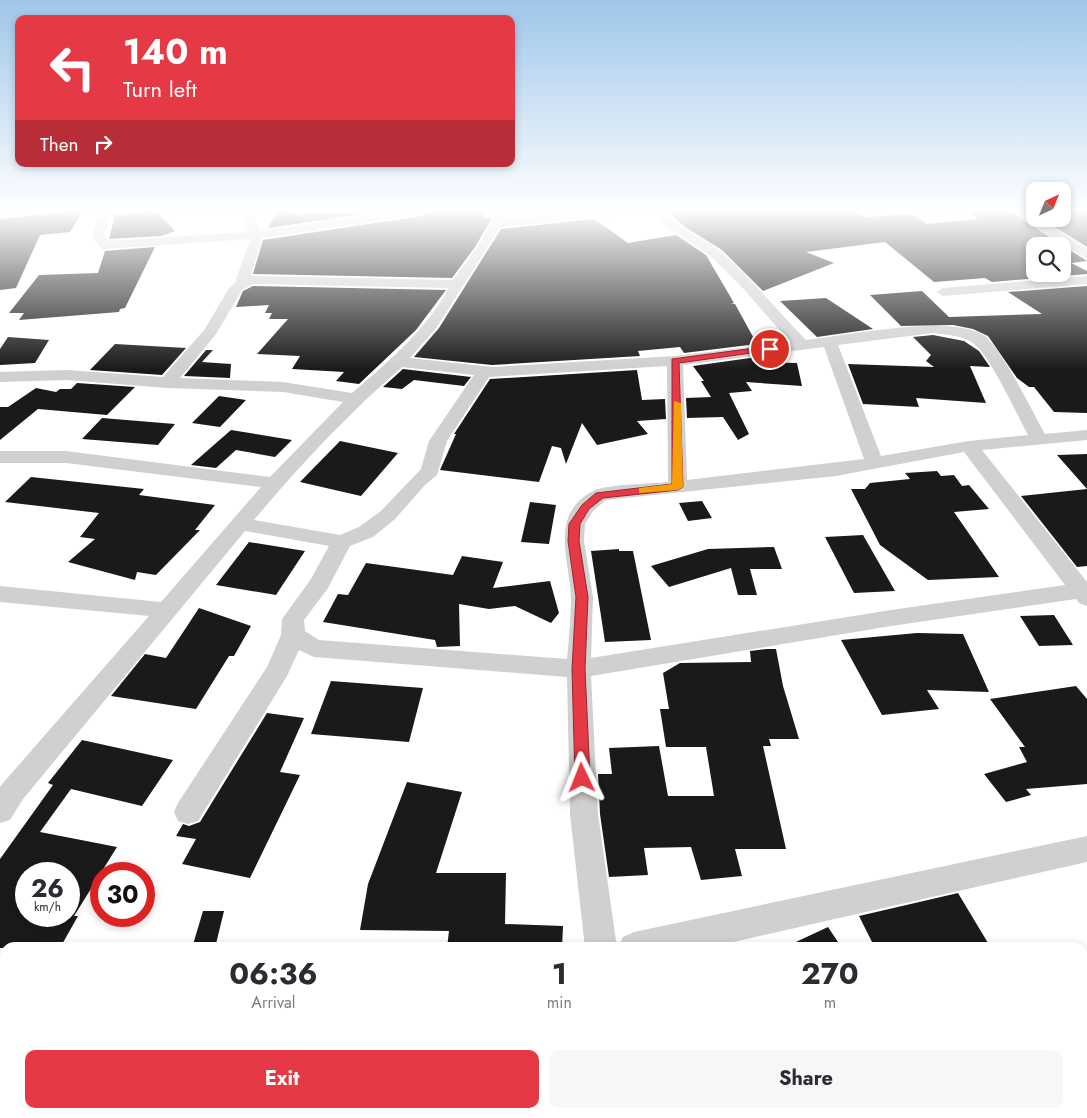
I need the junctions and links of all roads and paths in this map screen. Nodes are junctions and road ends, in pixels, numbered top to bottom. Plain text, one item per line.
1 (248, 264) edge
2 (471, 264) edge
3 (725, 264) edge
4 (1087, 280) edge
5 (242, 283) junction
6 (458, 284) junction
7 (943, 292) dead end
8 (830, 343) junction
9 (802, 345) junction
10 (675, 361) junction
11 (398, 362) junction
12 (484, 372) junction
13 (0, 377) edge
14 (166, 383) junction
15 (356, 399) junction
16 (1087, 435) edge
17 (1039, 440) junction
18 (969, 446) junction
19 (0, 456) edge
20 (874, 462) junction
21 (275, 483) junction
22 (678, 487) junction
23 (240, 524) junction
24 (342, 542) junction
25 (1086, 593) edge
26 (0, 594) edge
27 (167, 610) junction
28 (293, 635) junction
29 (579, 669) junction
30 (0, 811) edge
31 (188, 812) dead end
32 (1087, 850) edge
33 (600, 942) edge
34 (662, 942) edge

1 - 5 street
2 - 6 street
3 - 9 street
4 - 7 street
5 - 6 street
5 - 14 street
6 - 11 street
8 - 9 street
8 - 17 street
8 - 20 street
9 - 10 street
10 - 12 street
10 - 22 street
11 - 12 street
11 - 15 street
12 - 24 street
13 - 14 street
14 - 15 street
15 - 21 street
16 - 17 street
17 - 18 street
18 - 20 street
18 - 25 street
19 - 21 street
20 - 22 street
21 - 23 street
22 - 29 street
23 - 24 street
23 - 27 street
24 - 28 street
25 - 29 street
26 - 27 street
27 - 30 street
28 - 29 street
28 - 31 street
29 - 33 street
32 - 34 street

